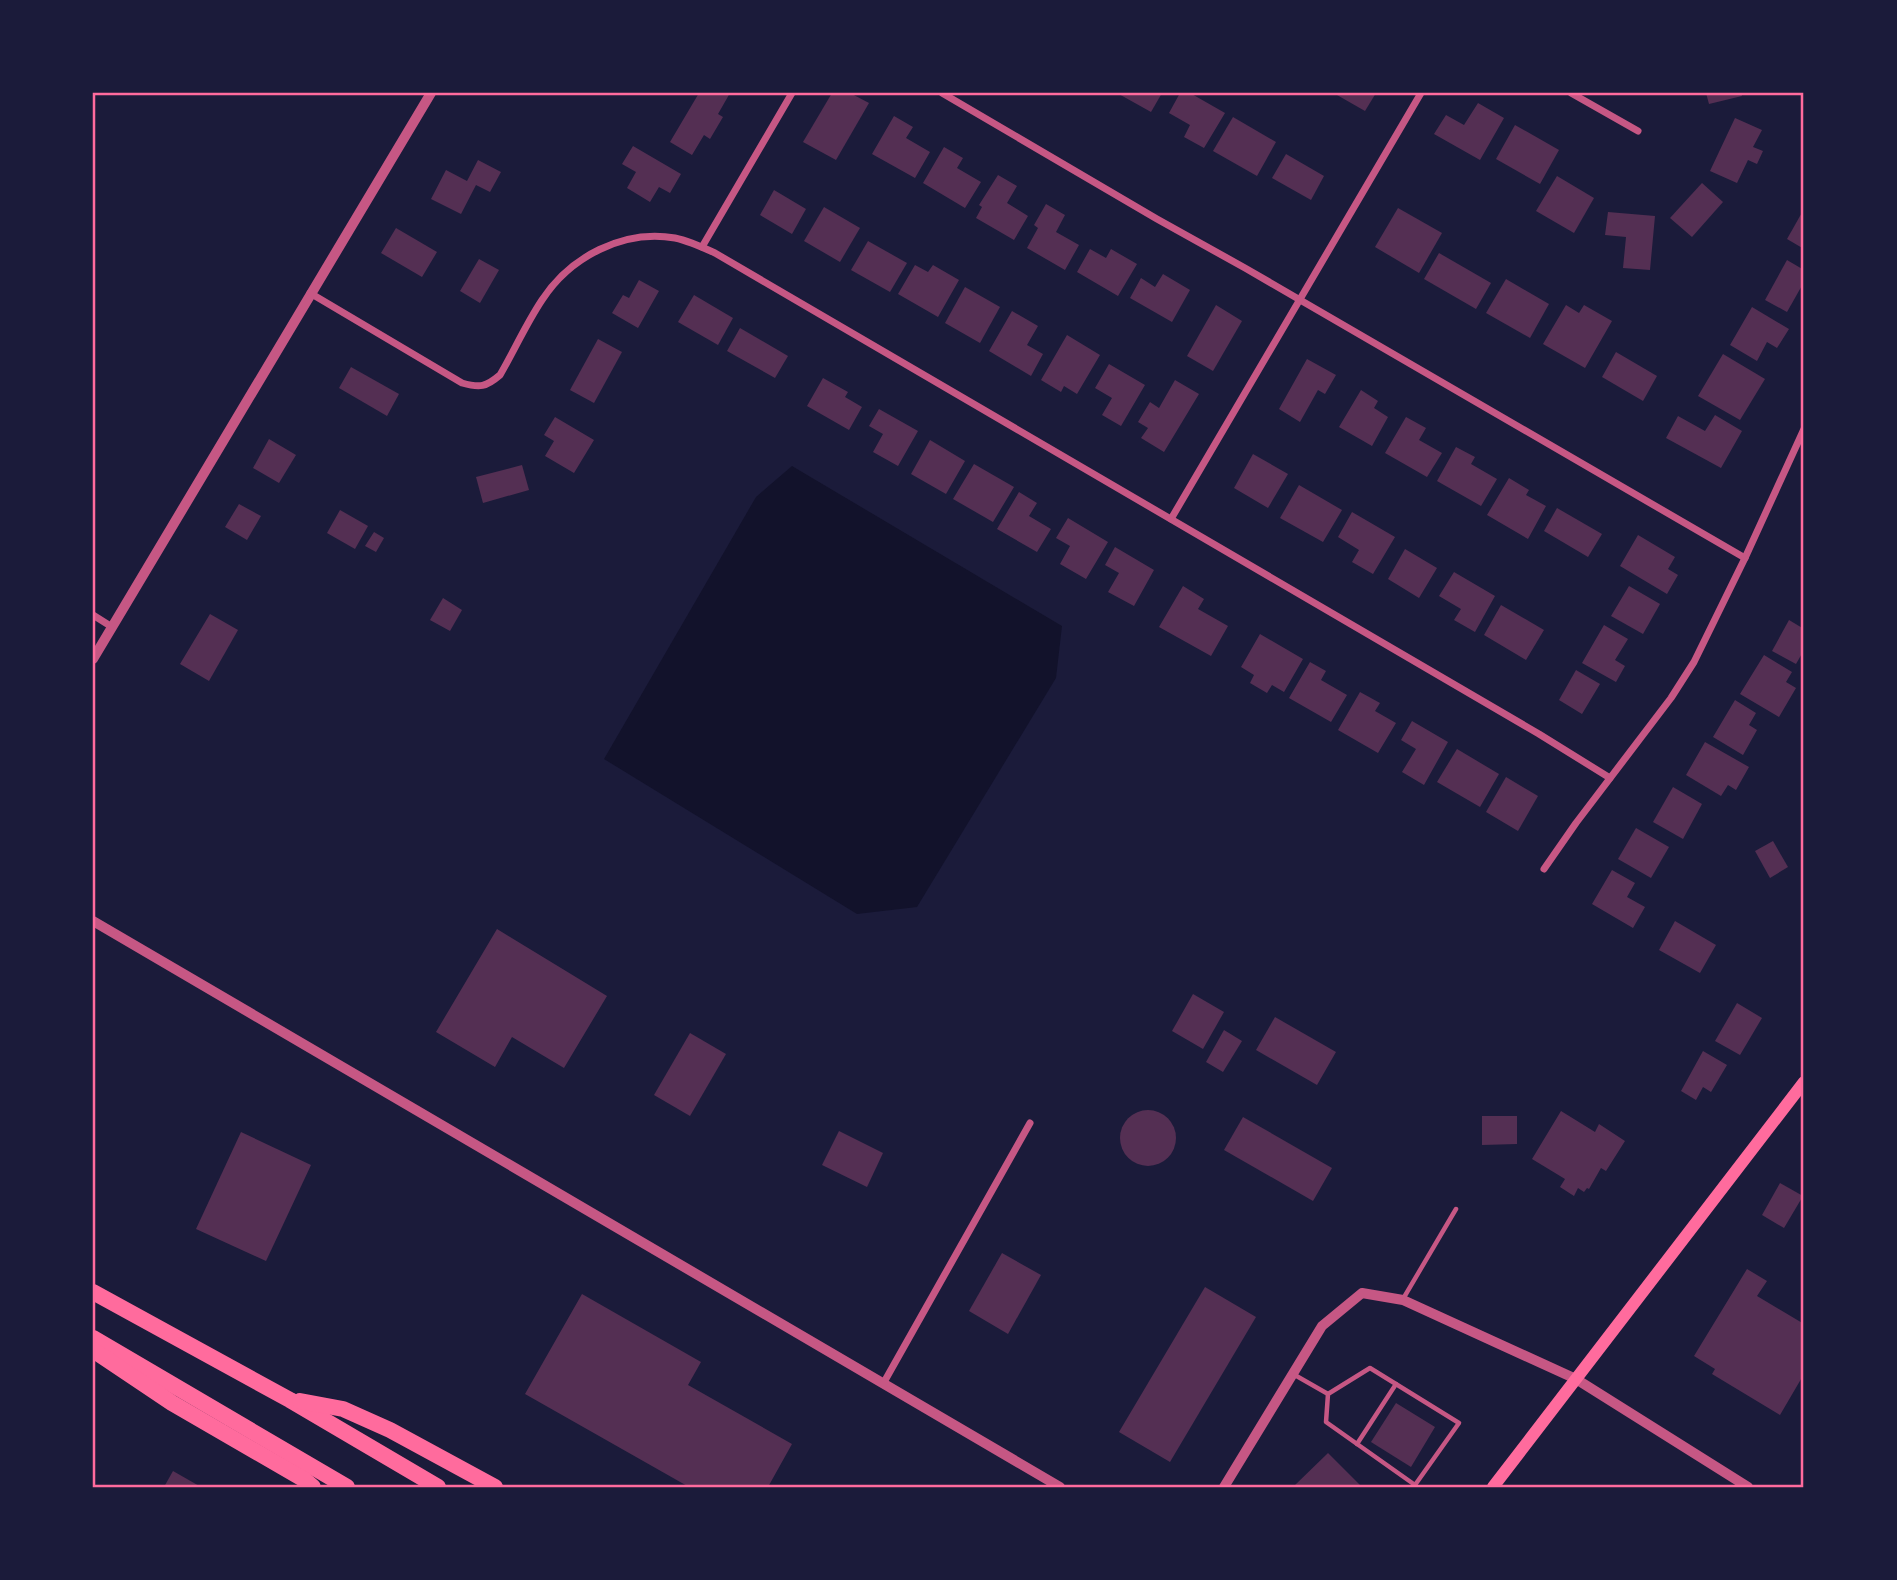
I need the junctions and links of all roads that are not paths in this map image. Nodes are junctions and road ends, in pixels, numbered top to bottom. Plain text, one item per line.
1 (431, 93) edge
2 (792, 93) edge
3 (942, 93) edge
4 (1421, 93) edge
5 (1571, 93) edge
6 (1638, 131) dead end
7 (702, 247) junction
8 (310, 293) junction
9 (1300, 300) junction
10 (1804, 429) edge
11 (1171, 519) junction
12 (1745, 558) junction
13 (93, 615) edge
14 (112, 627) junction
15 (93, 659) edge
16 (1610, 778) junction
17 (1544, 869) dead end
18 (93, 921) edge
19 (1804, 1082) edge
20 (1030, 1123) dead end
21 (1456, 1209) dead end
22 (93, 1292) edge
23 (1403, 1300) junction
24 (93, 1338) edge
25 (93, 1350) edge
26 (1293, 1374) junction
27 (1576, 1379) junction
28 (883, 1384) junction
29 (1396, 1384) junction
30 (1328, 1394) junction
31 (290, 1400) junction
32 (1357, 1444) junction
33 (1227, 1486) edge
34 (313, 1487) edge
35 (347, 1487) edge
36 (438, 1487) edge
37 (495, 1487) edge
38 (1060, 1487) edge
39 (1493, 1487) edge
40 (1748, 1487) edge

1 - 8 street
2 - 7 street
3 - 9 street
4 - 9 street
5 - 6 street
7 - 8 street
7 - 11 street
8 - 14 street
9 - 11 street
9 - 12 street
10 - 12 street
11 - 16 street
12 - 16 street
13 - 14 street
14 - 15 street
16 - 17 street
18 - 28 street
19 - 27 main road
20 - 28 street
21 - 23 lane
22 - 31 highway
23 - 26 street
23 - 27 street
24 - 35 highway
25 - 34 highway
26 - 30 lane
26 - 33 street
27 - 39 main road
27 - 40 street
28 - 38 street
29 - 30 lane
29 - 32 lane
29 - 32 lane
30 - 32 lane
31 - 36 highway
31 - 37 highway

